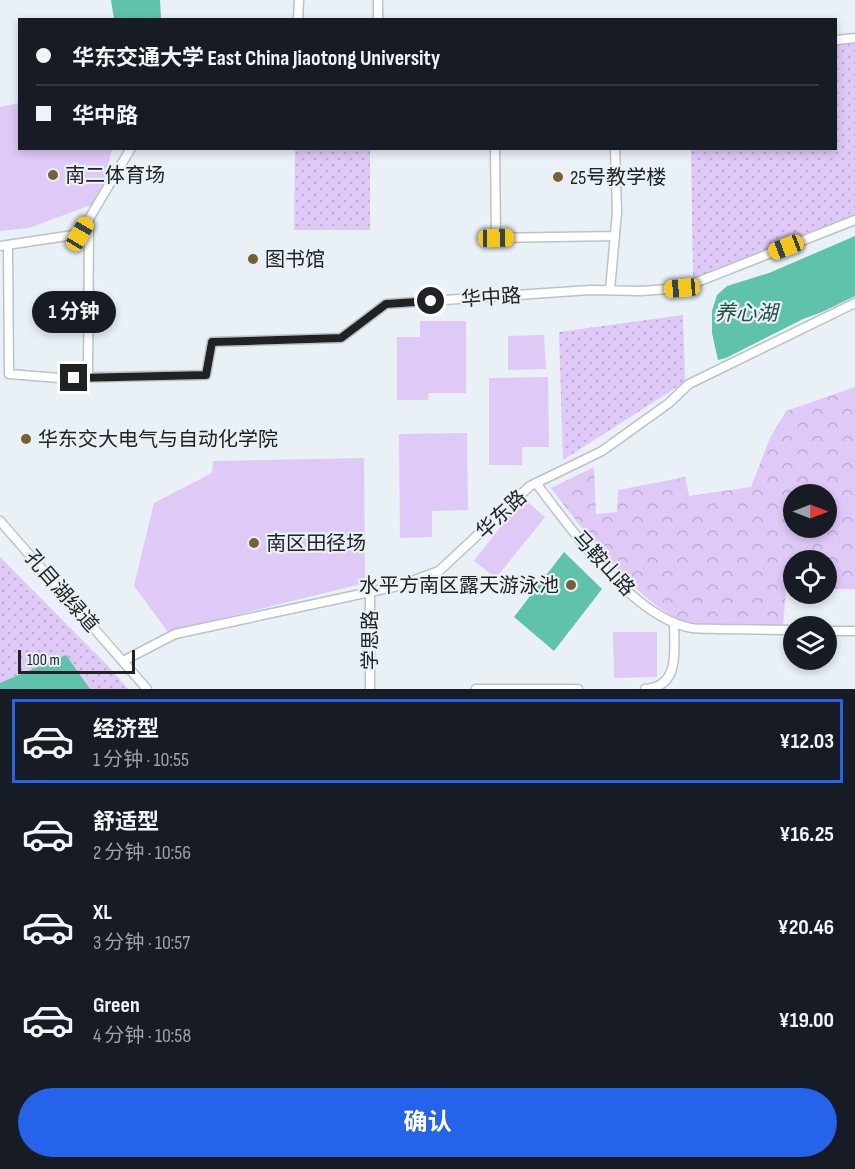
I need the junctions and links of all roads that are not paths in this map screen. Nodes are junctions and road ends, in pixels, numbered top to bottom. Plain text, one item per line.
1 (299, 0) edge
2 (378, 0) edge
3 (298, 18) edge
4 (378, 18) edge
5 (855, 38) edge
6 (837, 40) edge
7 (130, 150) edge
8 (495, 150) edge
9 (615, 150) edge
10 (89, 219) junction
11 (855, 220) edge
12 (615, 236) junction
13 (4, 245) edge
14 (610, 290) junction
15 (855, 303) edge
16 (88, 377) junction
17 (536, 483) junction
18 (0, 521) edge
19 (370, 591) junction
20 (674, 623) junction
21 (783, 630) edge
22 (837, 631) edge
23 (855, 631) edge
24 (123, 661) junction
25 (147, 689) edge
26 (370, 689) edge
27 (476, 689) edge
28 (578, 689) edge
29 (645, 689) edge

1 - 3 street
2 - 4 street
5 - 6 street
7 - 10 street
8 - 12 street
9 - 12 street
10 - 13 street
10 - 16 street
11 - 14 street, 华中路
12 - 14 street
13 - 16 street, 华中路
14 - 16 street, 华中路
15 - 17 street, 华东路
17 - 19 street, 华东路
17 - 20 street, 马鞍山路
18 - 24 street, 孔目湖绿道
19 - 24 street, 华东路
19 - 26 street, 学思路
20 - 21 street, 马鞍山路
20 - 29 street
22 - 23 street
24 - 25 street, 孔目湖绿道
27 - 28 street

